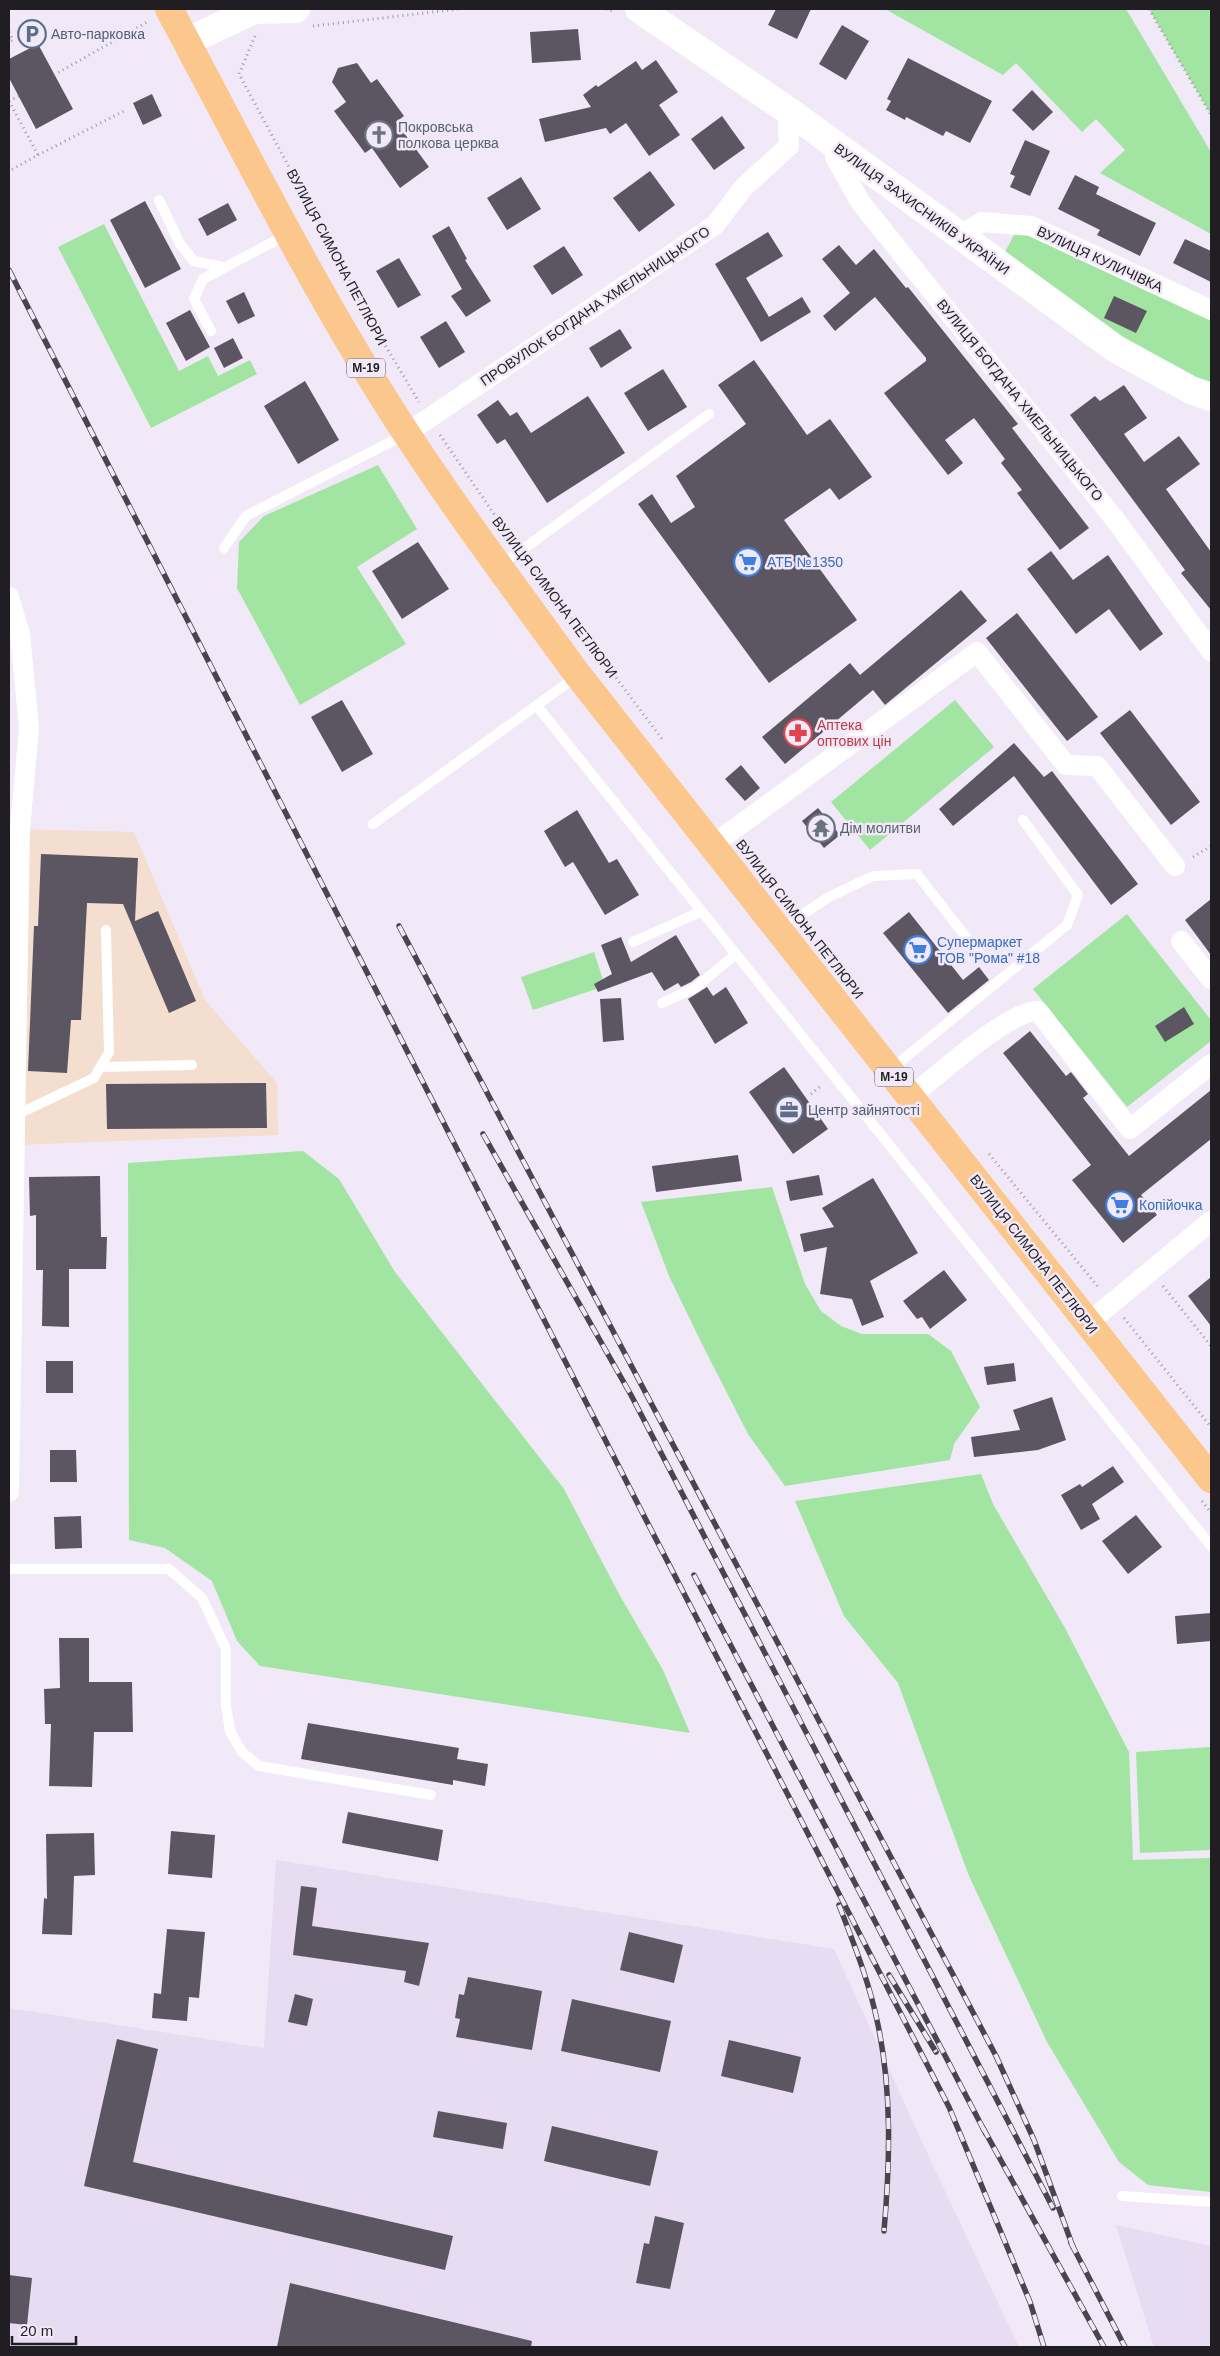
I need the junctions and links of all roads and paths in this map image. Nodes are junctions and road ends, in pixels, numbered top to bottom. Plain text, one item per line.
1 (169, 9) edge
2 (459, 9) edge
3 (639, 9) edge
4 (1149, 9) edge
5 (303, 17) edge
6 (9, 32) edge
7 (256, 32) dead end
8 (9, 42) edge
9 (186, 42) junction
10 (54, 75) dead end
11 (19, 96) dead end
12 (9, 101) edge
13 (126, 110) dead end
14 (793, 114) junction
15 (1211, 115) edge
16 (838, 147) junction
17 (38, 155) junction
18 (9, 171) edge
19 (159, 200) dead end
20 (289, 233) junction
21 (959, 236) junction
22 (223, 267) junction
23 (1211, 310) edge
24 (211, 331) dead end
25 (1211, 397) edge
26 (709, 414) dead end
27 (418, 426) junction
28 (499, 522) dead end
29 (224, 548) dead end
30 (510, 559) junction
31 (9, 597) edge
32 (1211, 651) edge
33 (578, 675) junction
34 (536, 706) junction
35 (667, 745) dead end
36 (1023, 820) dead end
37 (374, 824) dead end
38 (711, 846) junction
39 (1175, 866) dead end
40 (702, 911) junction
41 (106, 930) dead end
42 (780, 933) junction
43 (1181, 941) dead end
44 (633, 942) dead end
45 (736, 954) junction
46 (980, 955) dead end
47 (1211, 979) edge
48 (662, 1003) dead end
49 (1211, 1064) edge
50 (192, 1065) dead end
51 (101, 1067) junction
52 (889, 1070) junction
53 (920, 1090) junction
54 (16, 1115) junction
55 (986, 1151) dead end
56 (1211, 1221) edge
57 (1151, 1270) junction
58 (1112, 1303) junction
59 (1088, 1323) junction
60 (1211, 1346) edge
61 (1211, 1427) edge
62 (1211, 1479) edge
63 (9, 1492) edge
64 (1211, 1546) edge
65 (9, 1569) edge
66 (431, 1795) dead end
67 (1122, 2196) dead end
68 (1211, 2202) edge

1 - 9 highway, М-19
1 - 10 path
2 - 5 path
3 - 14 street, ВУЛИЦЯ ЗАХИСНИКІВ УКРАЇНИ
4 - 15 path
5 - 9 street
6 - 8 path
7 - 27 path, ВУЛИЦЯ СИМОНА ПЕТЛЮРИ
9 - 20 highway, М-19
11 - 12 path
12 - 17 path
13 - 17 path
14 - 16 street, ВУЛИЦЯ ЗАХИСНИКІВ УКРАЇНИ
14 - 27 street, ПРОВУЛОК БОГДАНА ХМЕЛЬНИЦЬКОГО
16 - 21 street, ВУЛИЦЯ ЗАХИСНИКІВ УКРАЇНИ
16 - 32 street, ВУЛИЦЯ БОГДАНА ХМЕЛЬНИЦЬКОГО
17 - 18 path
19 - 22 lane
20 - 22 lane
20 - 27 highway, М-19
21 - 23 street, ВУЛИЦЯ КУЛИЧІВКА
21 - 25 street, ВУЛИЦЯ ЗАХИСНИКІВ УКРАЇНИ
22 - 24 lane
26 - 30 lane
27 - 28 path, ВУЛИЦЯ СИМОНА ПЕТЛЮРИ
27 - 29 lane
27 - 30 highway, М-19
30 - 33 highway, М-19
30 - 35 path, ВУЛИЦЯ СИМОНА ПЕТЛЮРИ
31 - 54 street
33 - 34 lane
33 - 38 highway, ВУЛИЦЯ СИМОНА ПЕТЛЮРИ / М-19
34 - 37 lane
34 - 40 lane
36 - 52 lane
38 - 39 street
38 - 42 highway, ВУЛИЦЯ СИМОНА ПЕТЛЮРИ / М-19
40 - 44 lane
40 - 45 lane
41 - 51 lane
42 - 46 lane
42 - 52 highway, ВУЛИЦЯ СИМОНА ПЕТЛЮРИ / М-19
43 - 47 street
45 - 48 lane
45 - 64 lane
49 - 53 street
50 - 51 lane
51 - 54 lane
52 - 53 highway, ВУЛИЦЯ СИМОНА ПЕТЛЮРИ / М-19
53 - 59 highway, ВУЛИЦЯ СИМОНА ПЕТЛЮРИ / М-19
54 - 63 street
55 - 58 path, ВУЛИЦЯ СИМОНА ПЕТЛЮРИ
56 - 57 street
57 - 58 street
57 - 60 path
58 - 59 street
58 - 61 path, ВУЛИЦЯ СИМОНА ПЕТЛЮРИ
59 - 62 highway, ВУЛИЦЯ СИМОНА ПЕТЛЮРИ / М-19
65 - 66 lane
67 - 68 lane

